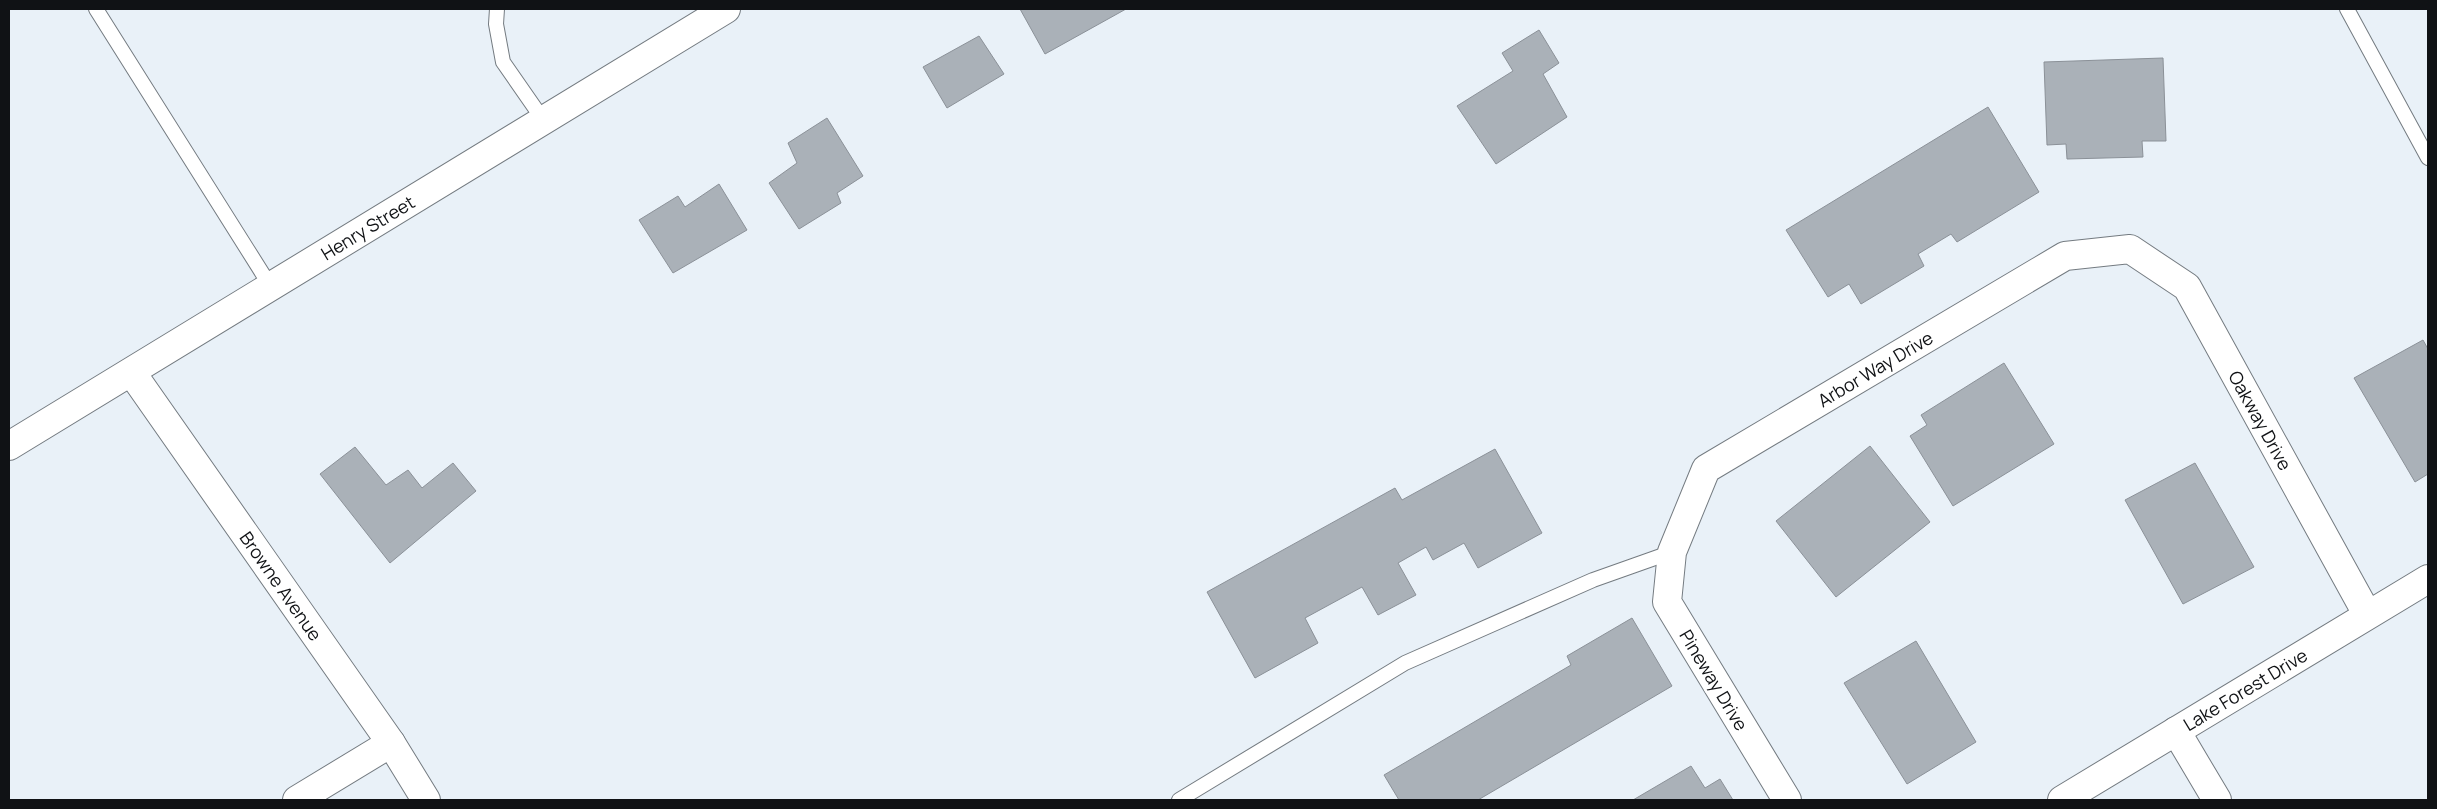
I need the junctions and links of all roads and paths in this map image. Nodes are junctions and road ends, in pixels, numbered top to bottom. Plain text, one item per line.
1 (96, 9) edge
2 (497, 9) edge
3 (726, 9) edge
4 (2346, 9) edge
5 (544, 121) junction
6 (2428, 158) edge
7 (2130, 249) joint
8 (271, 287) junction
9 (132, 373) junction
10 (9, 446) edge
11 (1672, 552) junction
12 (2428, 579) edge
13 (2367, 614) junction
14 (2176, 731) junction
15 (391, 743) junction
16 (297, 800) edge
17 (426, 800) edge
18 (1179, 800) edge
19 (1787, 800) edge
20 (2062, 800) edge
21 (2217, 800) edge

1 - 8 lane
2 - 5 lane
3 - 5 street, Henry Street
4 - 6 lane
5 - 8 street, Henry Street
7 - 11 street, Arbor Way Drive
7 - 13 street, Oakway Drive
8 - 9 street, Henry Street
9 - 10 street, Henry Street
9 - 15 street, Browne Avenue
11 - 18 lane
11 - 19 street, Pineway Drive
12 - 13 street, Lake Forest Drive
13 - 14 street, Lake Forest Drive
14 - 20 street, Lake Forest Drive
14 - 21 street
15 - 16 street
15 - 17 street, Browne Avenue

